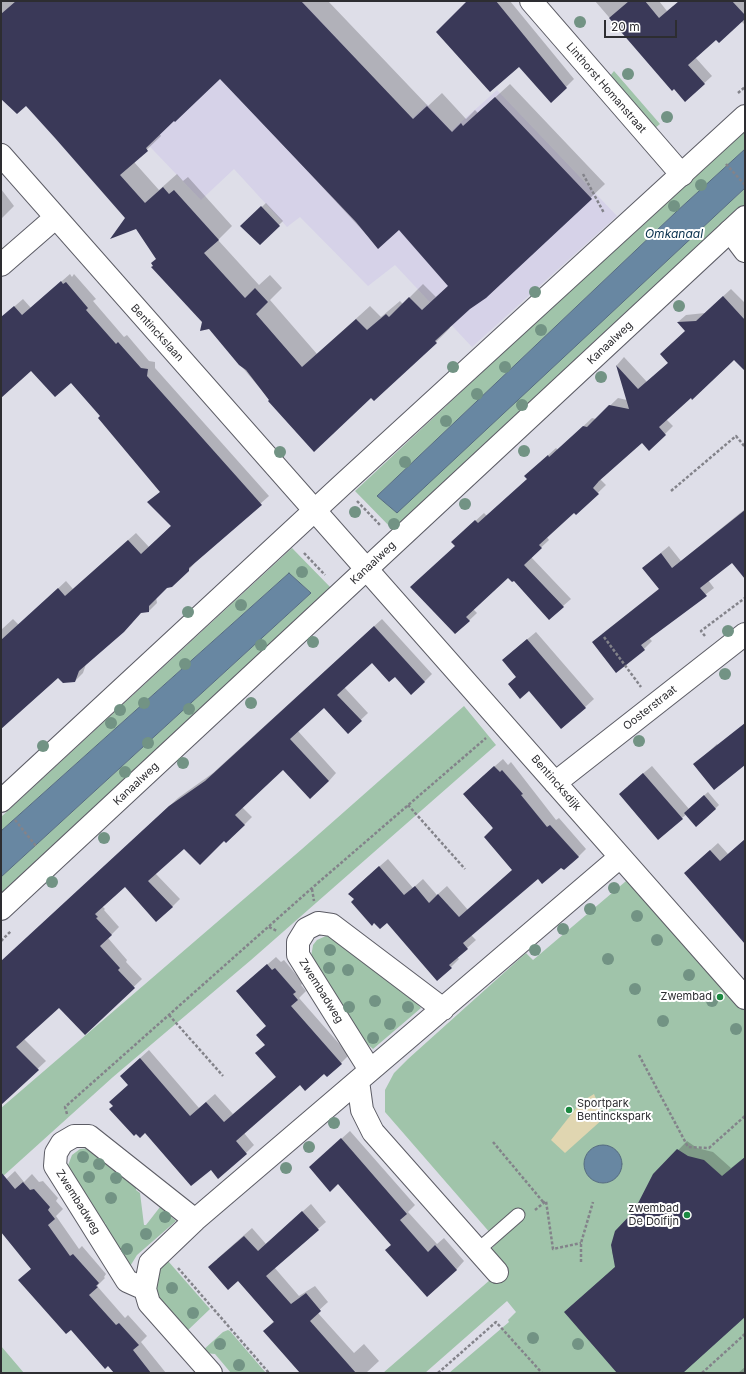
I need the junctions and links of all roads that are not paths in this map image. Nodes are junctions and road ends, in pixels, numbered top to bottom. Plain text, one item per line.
1 (531, 1) edge
2 (745, 116) edge
3 (1, 155) edge
4 (682, 175) junction
5 (55, 218) junction
6 (737, 224) edge
7 (745, 251) edge
8 (1, 265) edge
9 (315, 510) junction
10 (367, 569) junction
11 (745, 634) edge
12 (555, 782) junction
13 (7, 809) edge
14 (620, 857) junction
15 (1, 909) edge
16 (745, 998) edge
17 (443, 1010) junction
18 (364, 1075) junction
19 (518, 1215) road end
20 (195, 1220) junction
21 (478, 1250) junction
22 (497, 1272) dead end
23 (145, 1289) junction
24 (211, 1373) edge

1 - 4 street, Linthorst Homanstraat
2 - 4 street
3 - 5 street, Bentinckslaan
4 - 9 street
5 - 8 street
5 - 9 street, Bentinckslaan
6 - 7 street
6 - 10 street, Kanaalweg
9 - 10 street, Bentinckslaan
9 - 13 street
10 - 12 street, Bentincksdijk
10 - 15 street, Kanaalweg
11 - 12 street, Oosterstraat
12 - 14 street, Bentincksdijk
14 - 16 street, Bentincksdijk
14 - 17 street
17 - 18 street
17 - 18 street, Zwembadweg
18 - 20 street
18 - 21 street, Zwembadweg
19 - 21 lane
20 - 23 street
20 - 23 street, Zwembadweg
21 - 22 street, Zwembadweg
23 - 24 street

